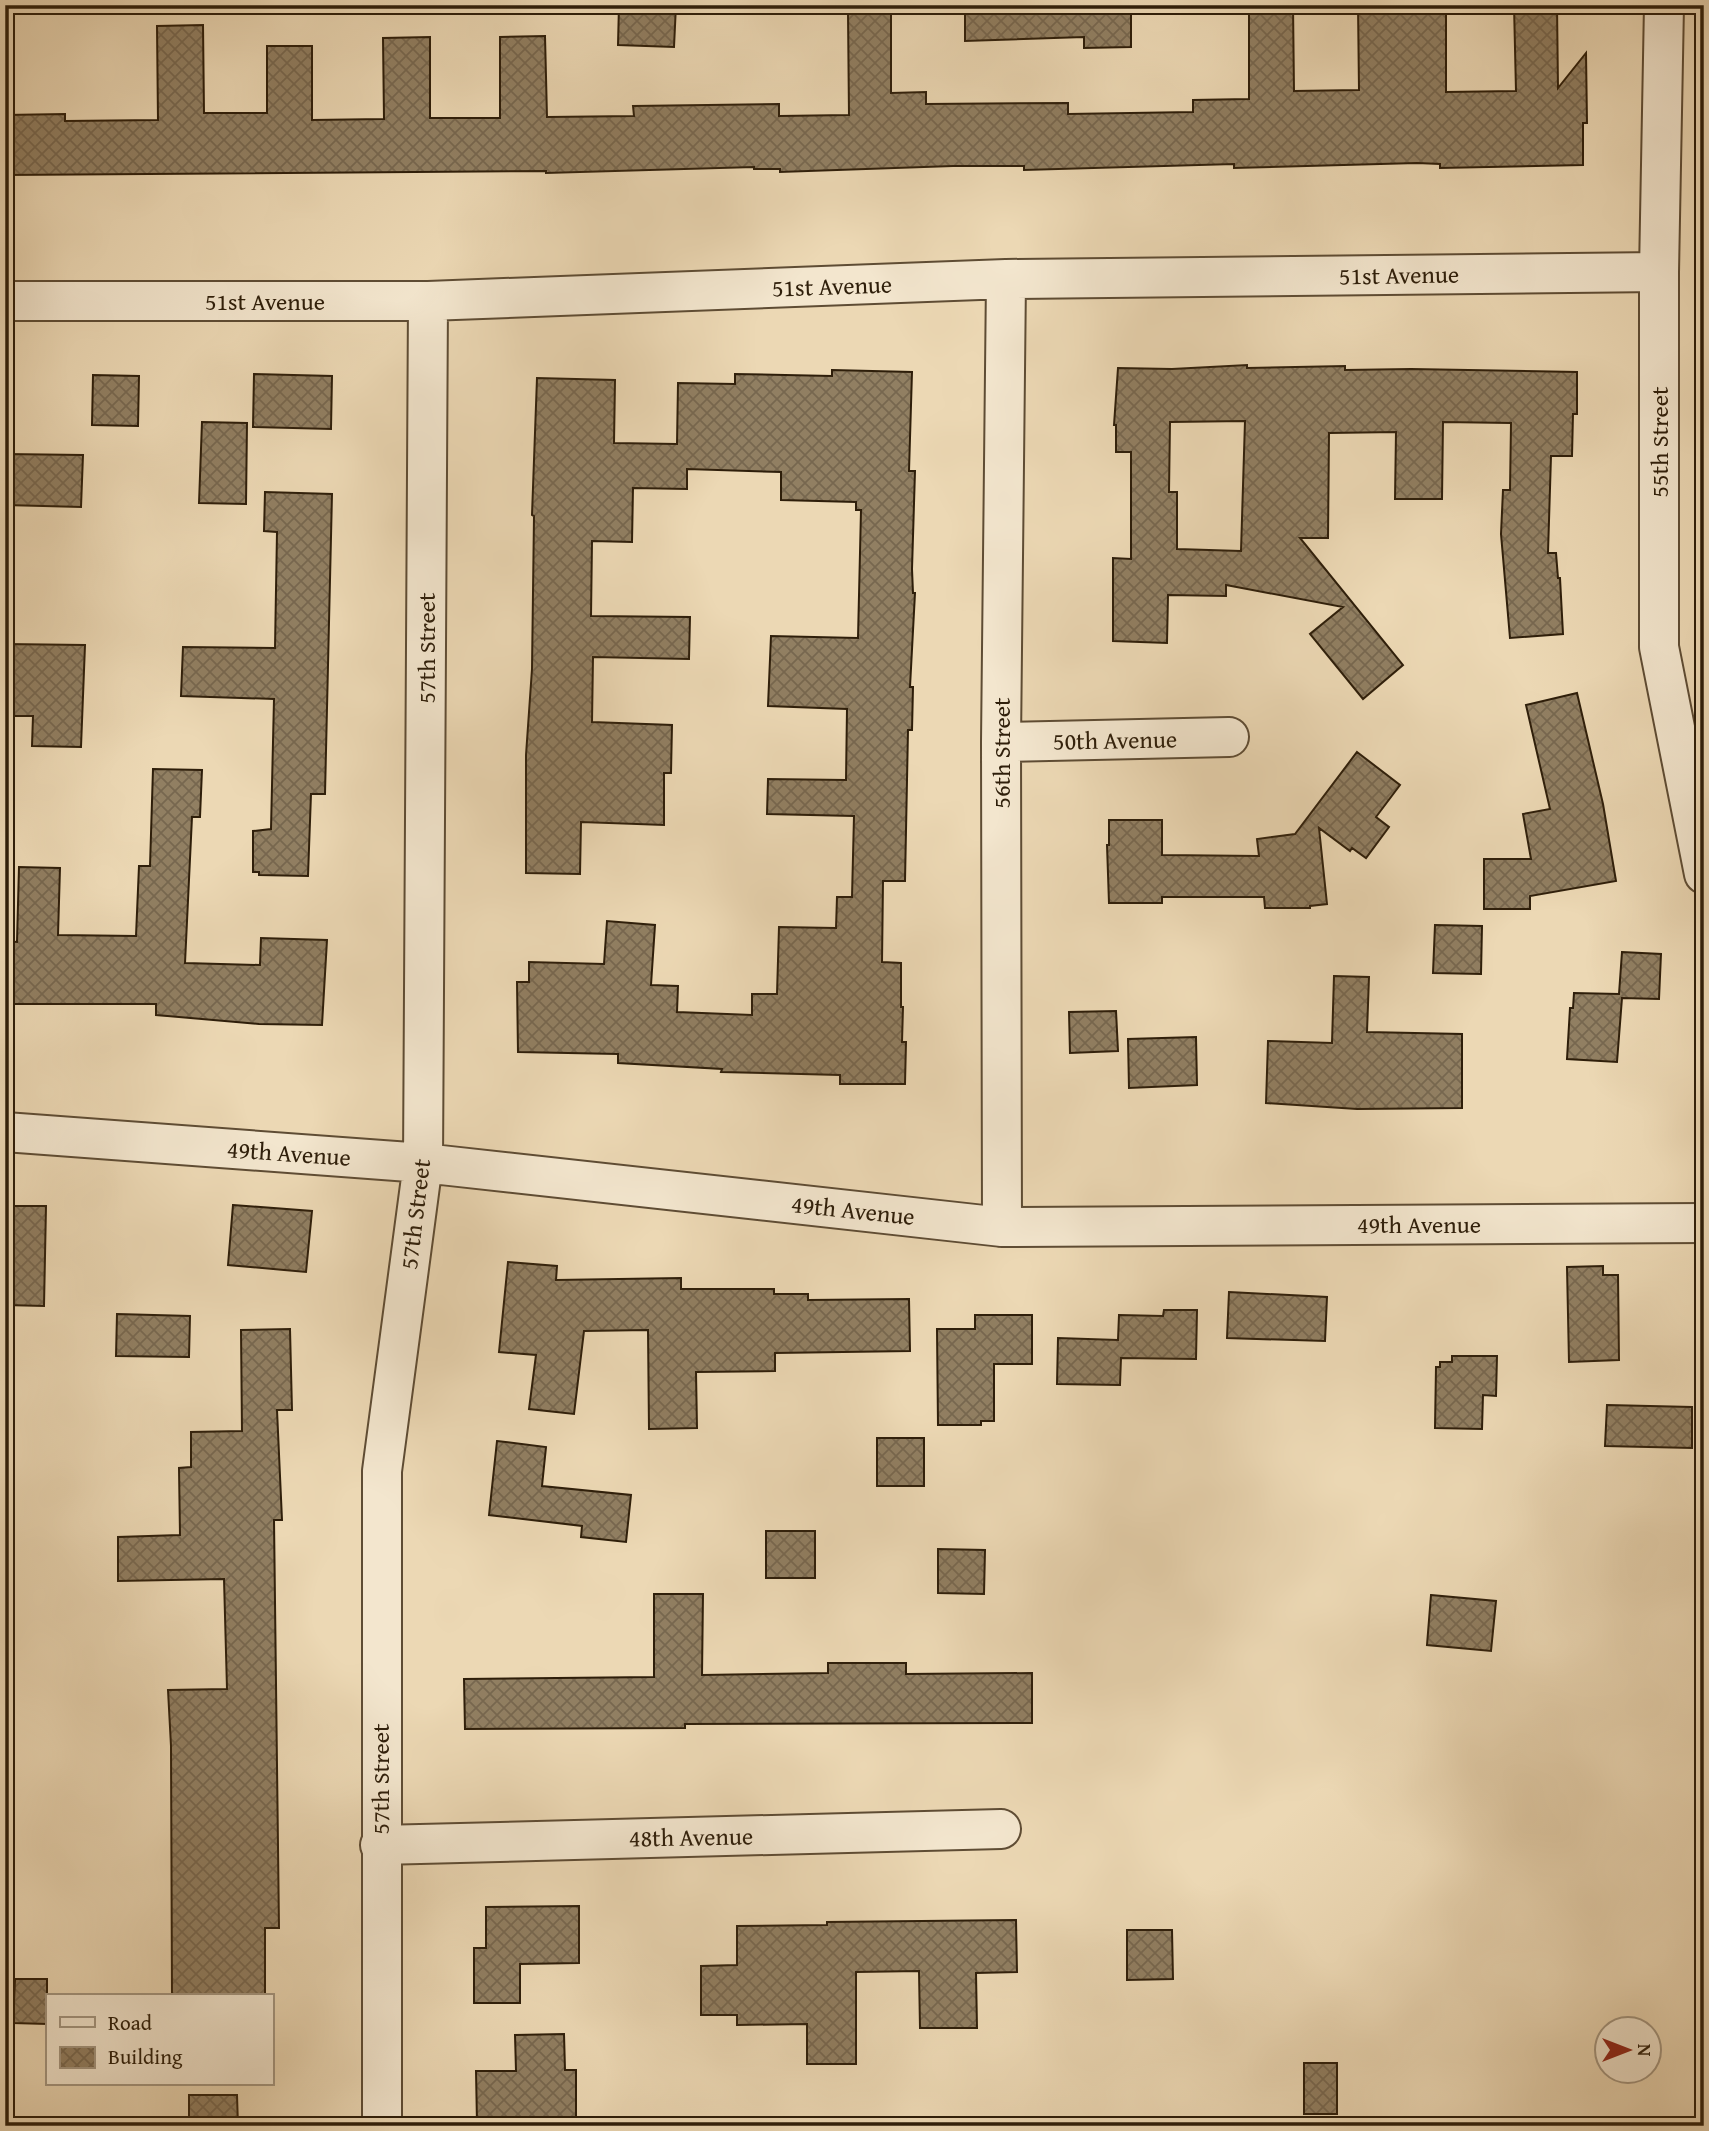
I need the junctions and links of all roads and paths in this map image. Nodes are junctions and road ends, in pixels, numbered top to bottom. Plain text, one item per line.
1 (1664, 5) edge
2 (1658, 272) junction
3 (1006, 279) junction
4 (5, 301) edge
5 (428, 301) junction
6 (1229, 737) dead end
7 (1001, 742) junction
8 (1704, 874) edge
9 (5, 1132) edge
10 (423, 1163) junction
11 (1704, 1223) edge
12 (1002, 1227) junction
13 (1001, 1829) dead end
14 (380, 1845) junction
15 (382, 2126) edge

1 - 2 street, 55th Street
2 - 3 street, 51st Avenue
2 - 8 street, 55th Street
3 - 5 street, 51st Avenue
3 - 7 street, 56th Street
4 - 5 street, 51st Avenue
5 - 10 street, 57th Street
6 - 7 street, 50th Avenue
7 - 12 street, 56th Street
9 - 10 street, 49th Avenue
10 - 12 street, 49th Avenue
10 - 14 street, 57th Street
11 - 12 street, 49th Avenue
13 - 14 street, 48th Avenue
14 - 15 street, 57th Street

